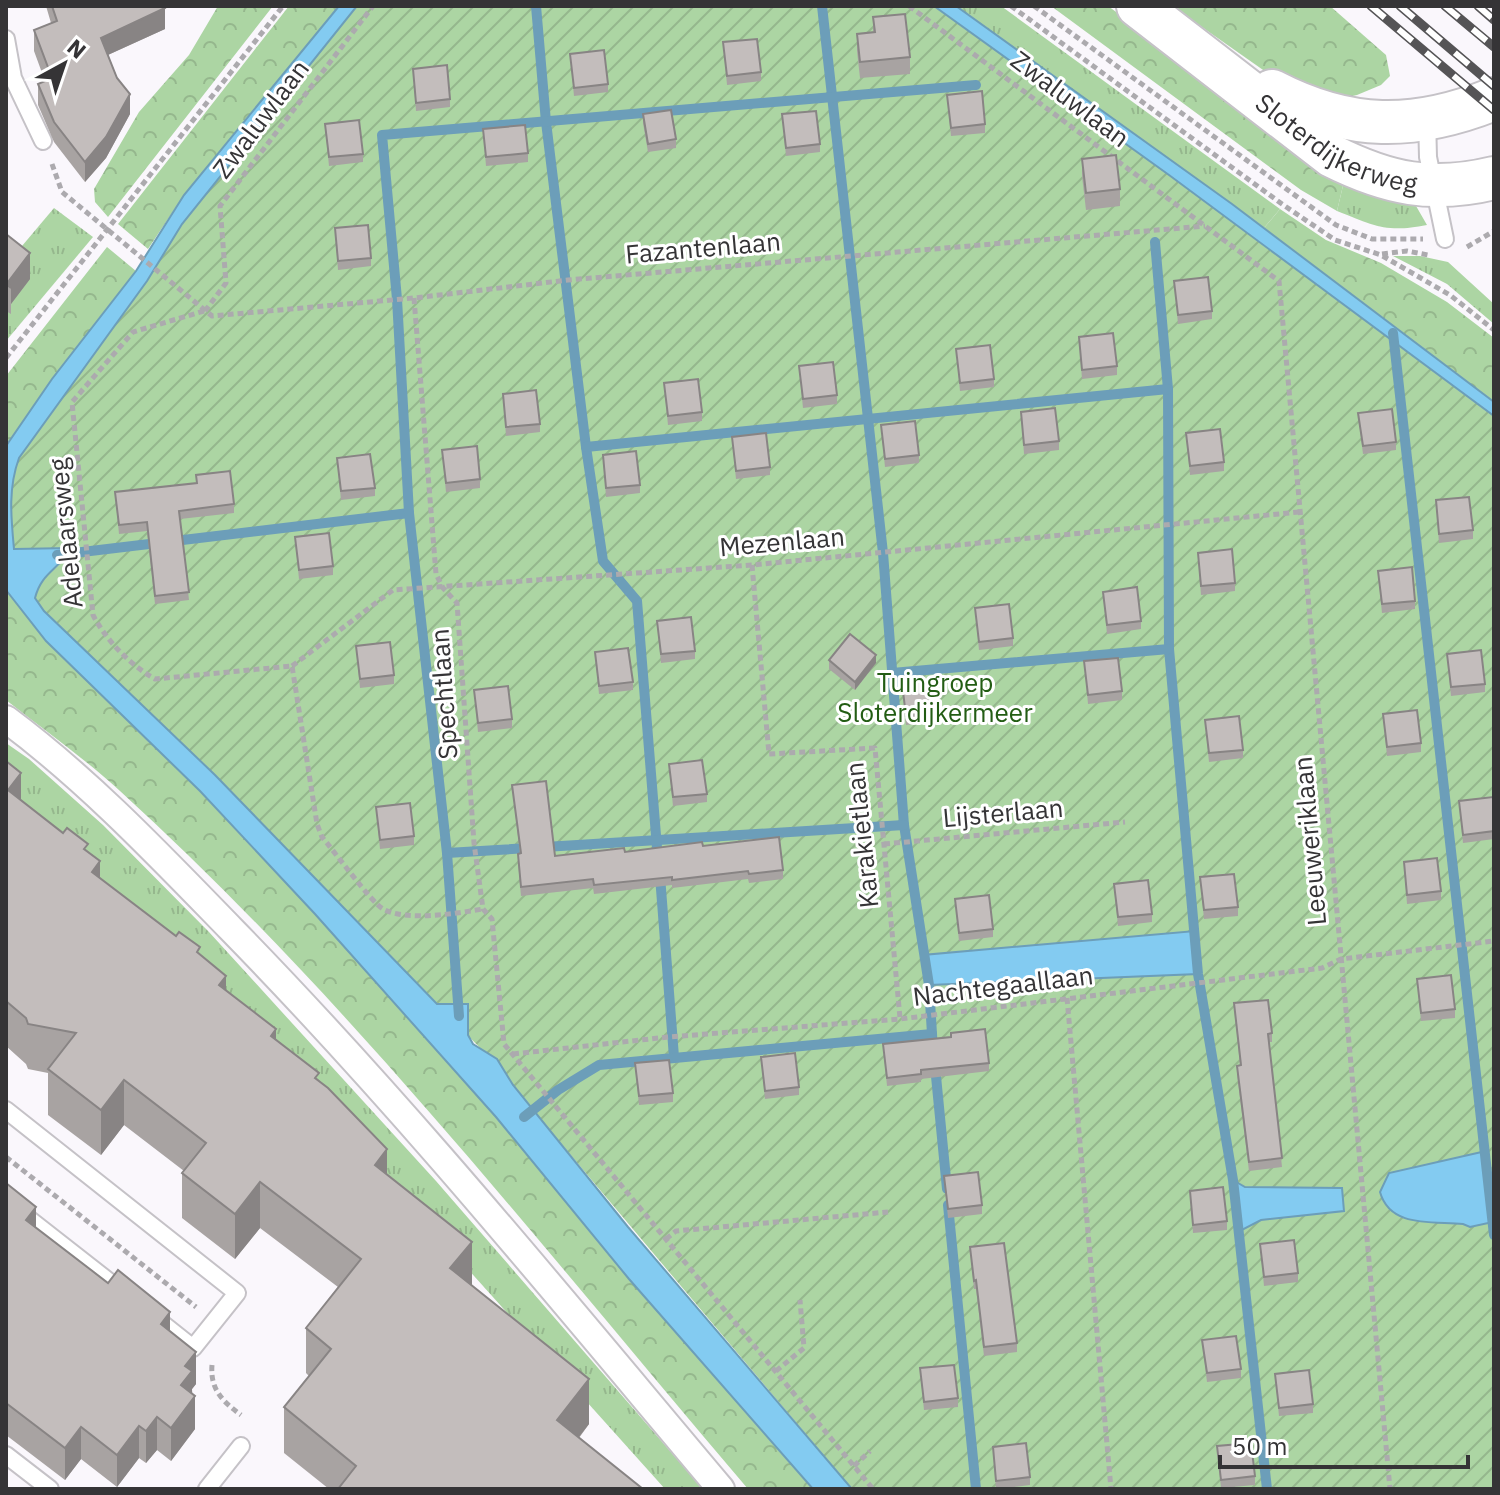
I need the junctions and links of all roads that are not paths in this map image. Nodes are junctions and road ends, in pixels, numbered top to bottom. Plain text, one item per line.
1 (1138, 6) edge
2 (6, 39) edge
3 (1197, 50) junction
4 (1494, 99) edge
5 (1427, 117) junction
6 (43, 141) road end
7 (1494, 178) edge
8 (1433, 187) junction
9 (1445, 239) road end
10 (6, 719) edge
11 (6, 1110) edge
12 (6, 1201) edge
13 (241, 1446) dead end
14 (6, 1455) edge
15 (50, 1489) edge
16 (207, 1489) edge
17 (721, 1489) edge

1 - 3 street, Sloterdijkerweg
2 - 6 lane
3 - 5 street, Sloterdijkerweg
3 - 8 street, Sloterdijkerweg
4 - 5 street, Sloterdijkerweg
5 - 8 lane
7 - 8 street, Sloterdijkerweg
8 - 9 lane
10 - 17 street
11 - 12 lane
13 - 16 lane
14 - 15 lane

